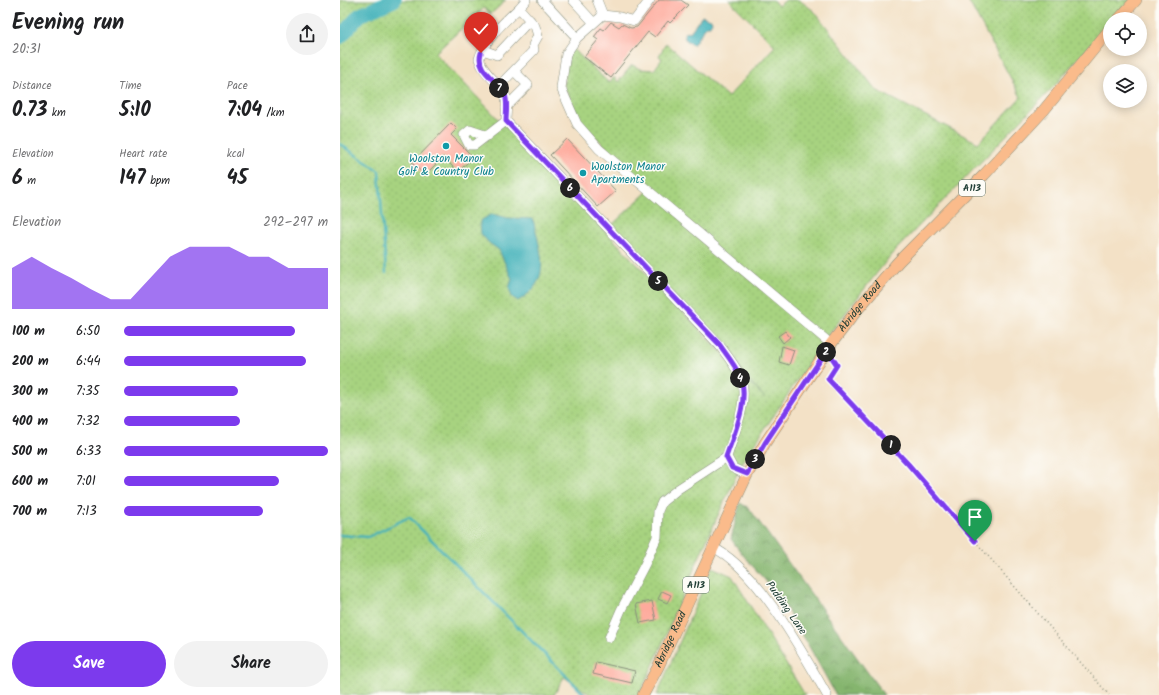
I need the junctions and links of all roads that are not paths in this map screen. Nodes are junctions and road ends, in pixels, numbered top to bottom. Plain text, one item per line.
1 (526, 0) edge
2 (542, 0) edge
3 (573, 0) edge
4 (597, 0) edge
5 (650, 0) edge
6 (1136, 0) edge
7 (519, 8) junction
8 (1125, 12) edge
9 (603, 15) junction
10 (530, 20) junction
11 (594, 23) junction
12 (577, 38) junction
13 (1103, 38) edge
14 (483, 50) junction
15 (514, 71) junction
16 (498, 87) junction
17 (506, 107) junction
18 (506, 121) junction
19 (488, 136) dead end
20 (829, 347) junction
21 (726, 457) junction
22 (747, 474) junction
23 (712, 547) junction
24 (609, 638) dead end
25 (643, 695) edge
26 (827, 695) edge

1 - 7 street
2 - 12 street
3 - 11 street
4 - 9 street
5 - 9 street
6 - 8 main road
7 - 10 street
7 - 14 street
9 - 11 street
10 - 14 street
10 - 15 street
11 - 12 street
12 - 20 street
13 - 20 main road, Abridge Road / A113
14 - 16 street
15 - 16 street
15 - 17 street
16 - 17 street
17 - 18 street
18 - 19 street
18 - 21 street
20 - 22 main road, Abridge Road / A113
21 - 22 street
21 - 24 street
22 - 23 main road, Abridge Road / A113
23 - 25 main road, Abridge Road / A113
23 - 26 street, Pudding Lane

